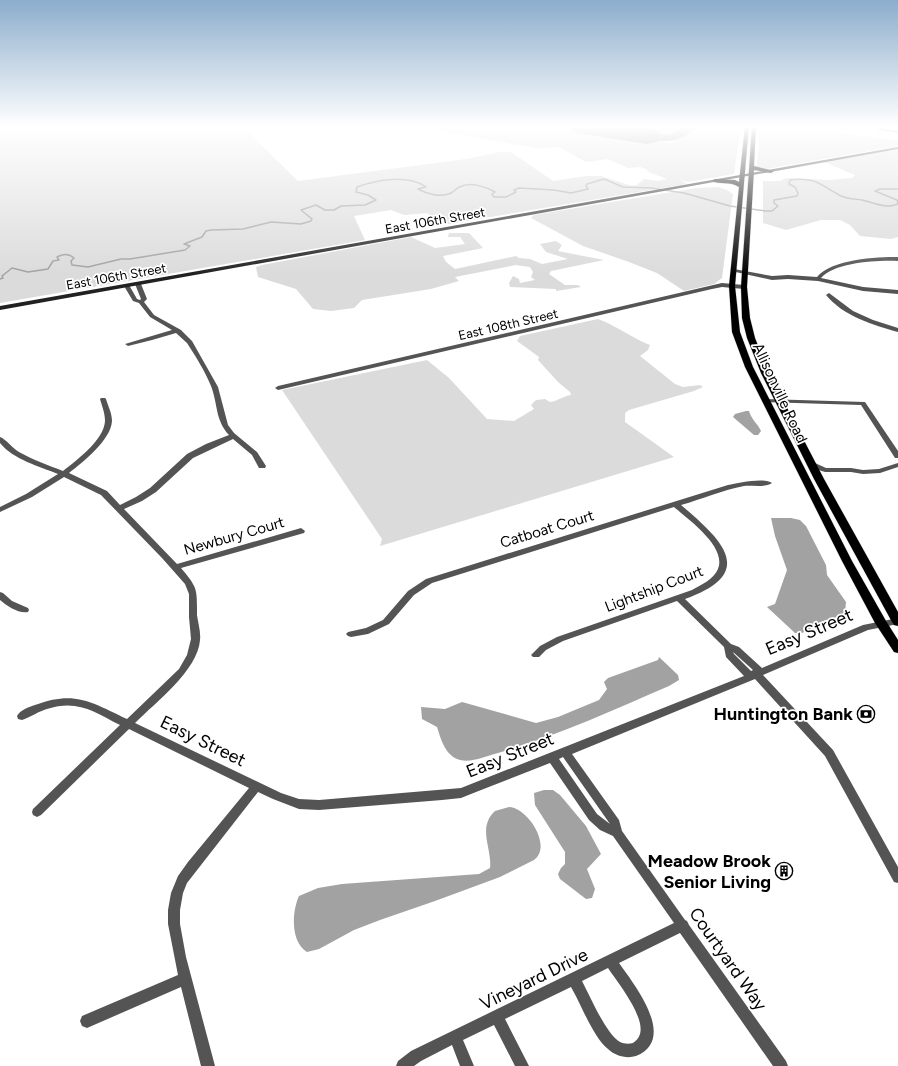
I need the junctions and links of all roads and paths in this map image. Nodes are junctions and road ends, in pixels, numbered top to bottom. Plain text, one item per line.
1 (751, 175) edge
2 (742, 176) joint
3 (715, 181) junction
4 (741, 186) junction
5 (898, 259) edge
6 (734, 269) junction
7 (745, 270) junction
8 (818, 279) junction
9 (138, 284) junction
10 (127, 286) junction
11 (732, 286) junction
12 (744, 287) junction
13 (898, 292) edge
14 (829, 295) dead end
15 (141, 302) junction
16 (0, 308) edge
17 (898, 330) edge
18 (175, 331) junction
19 (128, 344) dead end
20 (278, 388) dead end
21 (103, 399) dead end
22 (767, 404) junction
23 (781, 404) junction
24 (233, 436) junction
25 (1, 442) edge
26 (898, 456) edge
27 (812, 465) junction
28 (898, 465) edge
29 (262, 466) dead end
30 (858, 472) junction
31 (63, 474) junction
32 (819, 479) junction
33 (768, 483) dead end
34 (675, 504) junction
35 (119, 508) junction
36 (0, 510) edge
37 (301, 531) dead end
38 (175, 567) junction
39 (0, 596) edge
40 (679, 598) junction
41 (25, 610) dead end
42 (898, 622) edge
43 (881, 623) junction
44 (351, 634) dead end
45 (898, 649) edge
46 (536, 655) dead end
47 (755, 674) junction
48 (22, 716) dead end
49 (128, 723) junction
50 (565, 752) junction
51 (552, 757) junction
52 (257, 786) junction
53 (37, 812) dead end
54 (617, 833) junction
55 (898, 878) edge
56 (683, 926) junction
57 (611, 961) junction
58 (185, 979) junction
59 (574, 979) junction
60 (497, 1017) junction
61 (86, 1021) dead end
62 (456, 1038) junction
63 (208, 1066) edge
64 (402, 1066) edge
65 (468, 1066) edge
66 (522, 1066) edge
67 (781, 1066) edge

1 - 7 main road, Allisonville Road
2 - 3 main road, East 106th Street
2 - 4 main road, Allisonville Road
3 - 4 main road
3 - 9 main road, East 106th Street
4 - 6 main road, Allisonville Road
5 - 8 street
6 - 7 street
6 - 11 main road, Allisonville Road
7 - 8 street
7 - 12 main road, Allisonville Road
8 - 13 street
9 - 10 main road, East 106th Street
9 - 15 street
10 - 15 street
10 - 16 main road, East 106th Street
11 - 12 street, East 108th Street
11 - 20 street, East 108th Street
11 - 22 main road, Allisonville Road
12 - 23 main road, Allisonville Road
14 - 17 street
15 - 18 street
18 - 19 street
18 - 24 street
21 - 31 street
22 - 23 street
22 - 43 main road, Allisonville Road
23 - 26 street
23 - 27 main road, Allisonville Road
24 - 29 street
24 - 35 street
25 - 31 street
27 - 30 street
27 - 32 main road, Allisonville Road
28 - 30 street
30 - 32 street
31 - 35 street
31 - 36 street
32 - 42 main road, Allisonville Road
33 - 34 street, Catboat Court
34 - 40 street, Lightship Court
34 - 44 street, Catboat Court
35 - 38 street
37 - 38 street, Newbury Court
38 - 49 street
39 - 41 street
40 - 46 street, Lightship Court
40 - 47 street
42 - 43 street, Easy Street
43 - 45 main road, Allisonville Road
43 - 47 street, Easy Street
47 - 50 street, Easy Street
47 - 55 street
48 - 49 street, Easy Street
49 - 52 street, Easy Street
49 - 53 street
50 - 51 street, Easy Street
50 - 54 street, Courtyard Way
51 - 52 street, Easy Street
51 - 54 street, Courtyard Way
52 - 58 street
54 - 56 street, Courtyard Way
56 - 57 street, Vineyard Drive
56 - 67 street, Courtyard Way
57 - 59 street, Vineyard Drive
57 - 59 street
58 - 61 street
58 - 63 street
59 - 60 street, Vineyard Drive
60 - 62 street, Vineyard Drive
60 - 66 street
62 - 64 street, Vineyard Drive
62 - 65 street

